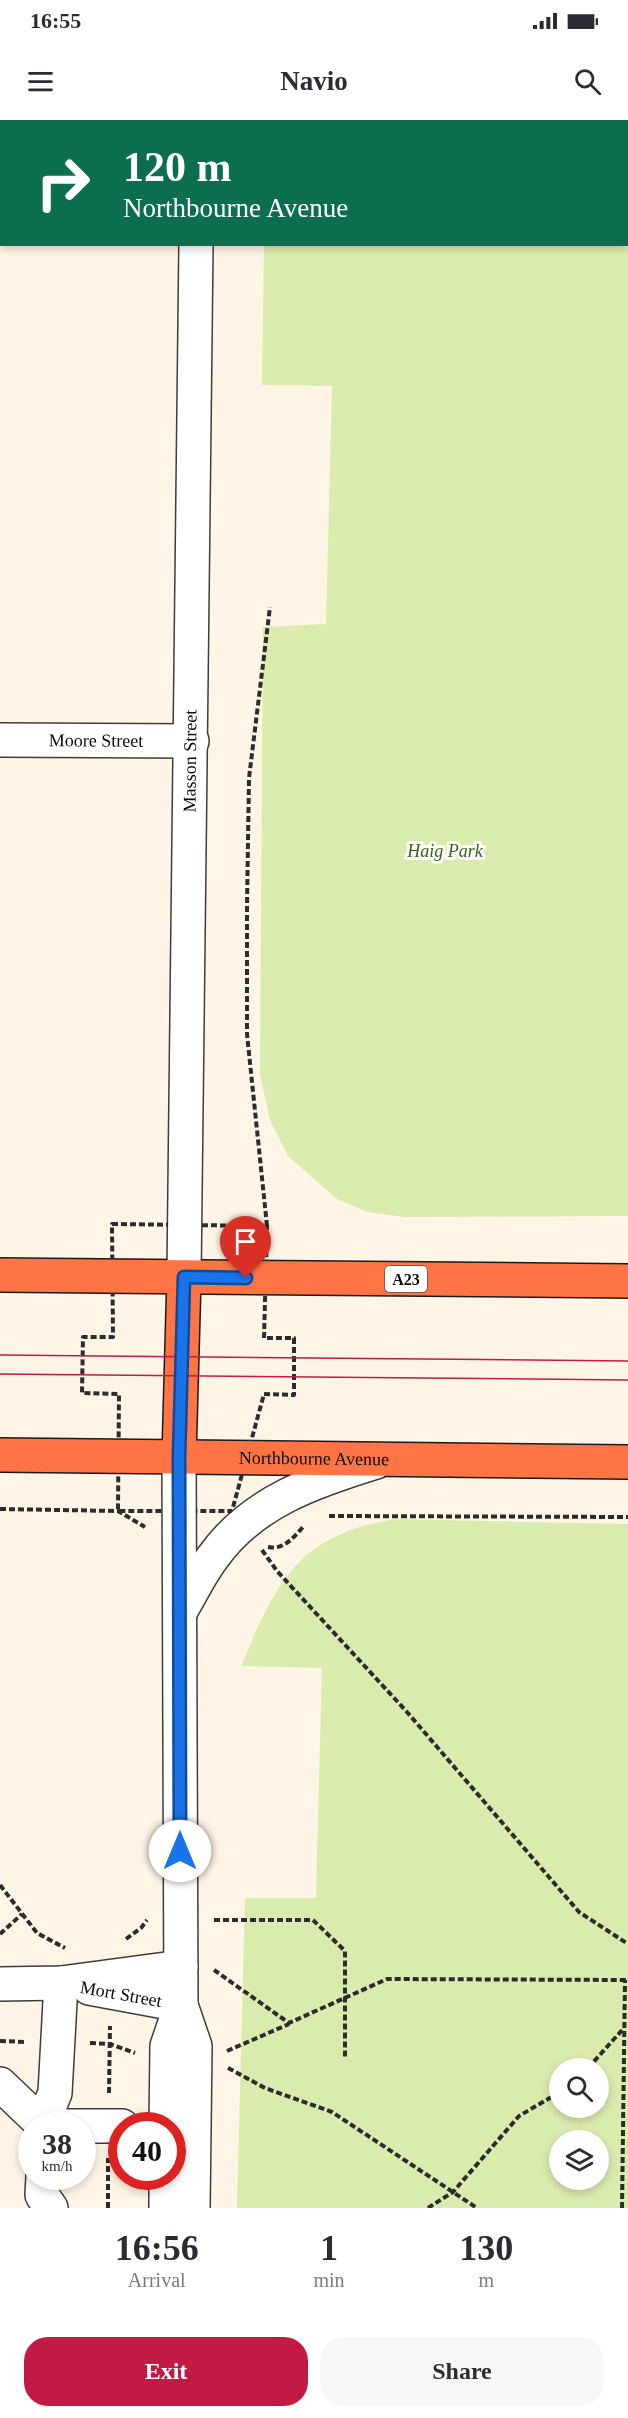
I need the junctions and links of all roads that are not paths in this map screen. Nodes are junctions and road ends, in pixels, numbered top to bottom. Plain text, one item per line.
1 (196, 246) edge
2 (0, 740) edge
3 (192, 741) junction
4 (0, 1275) edge
5 (184, 1277) junction
6 (628, 1281) edge
7 (0, 1455) edge
8 (179, 1457) junction
9 (384, 1460) junction
10 (628, 1462) edge
11 (179, 1615) junction
12 (196, 1967) junction
13 (61, 1983) junction
14 (0, 1984) edge
15 (181, 2005) junction
16 (0, 2084) edge
17 (29, 2112) edge
18 (47, 2112) edge
19 (176, 2112) edge
20 (186, 2170) edge
21 (42, 2190) edge
22 (166, 2190) edge
23 (51, 2208) edge
24 (166, 2208) edge
25 (193, 2208) edge

1 - 3 street, Masson Street
2 - 3 street, Moore Street
3 - 5 street, Masson Street
4 - 5 highway, A23
5 - 6 highway, A23
5 - 8 highway
7 - 8 highway, Northbourne Avenue
8 - 9 highway, Northbourne Avenue
8 - 11 street
9 - 10 highway, Northbourne Avenue
9 - 11 street
11 - 12 street
12 - 13 street, Mort Street
12 - 15 street
13 - 14 street, Mort Street
13 - 15 street, Mort Street
13 - 18 street
15 - 19 street
16 - 17 street
20 - 25 street
21 - 23 street
22 - 24 street

